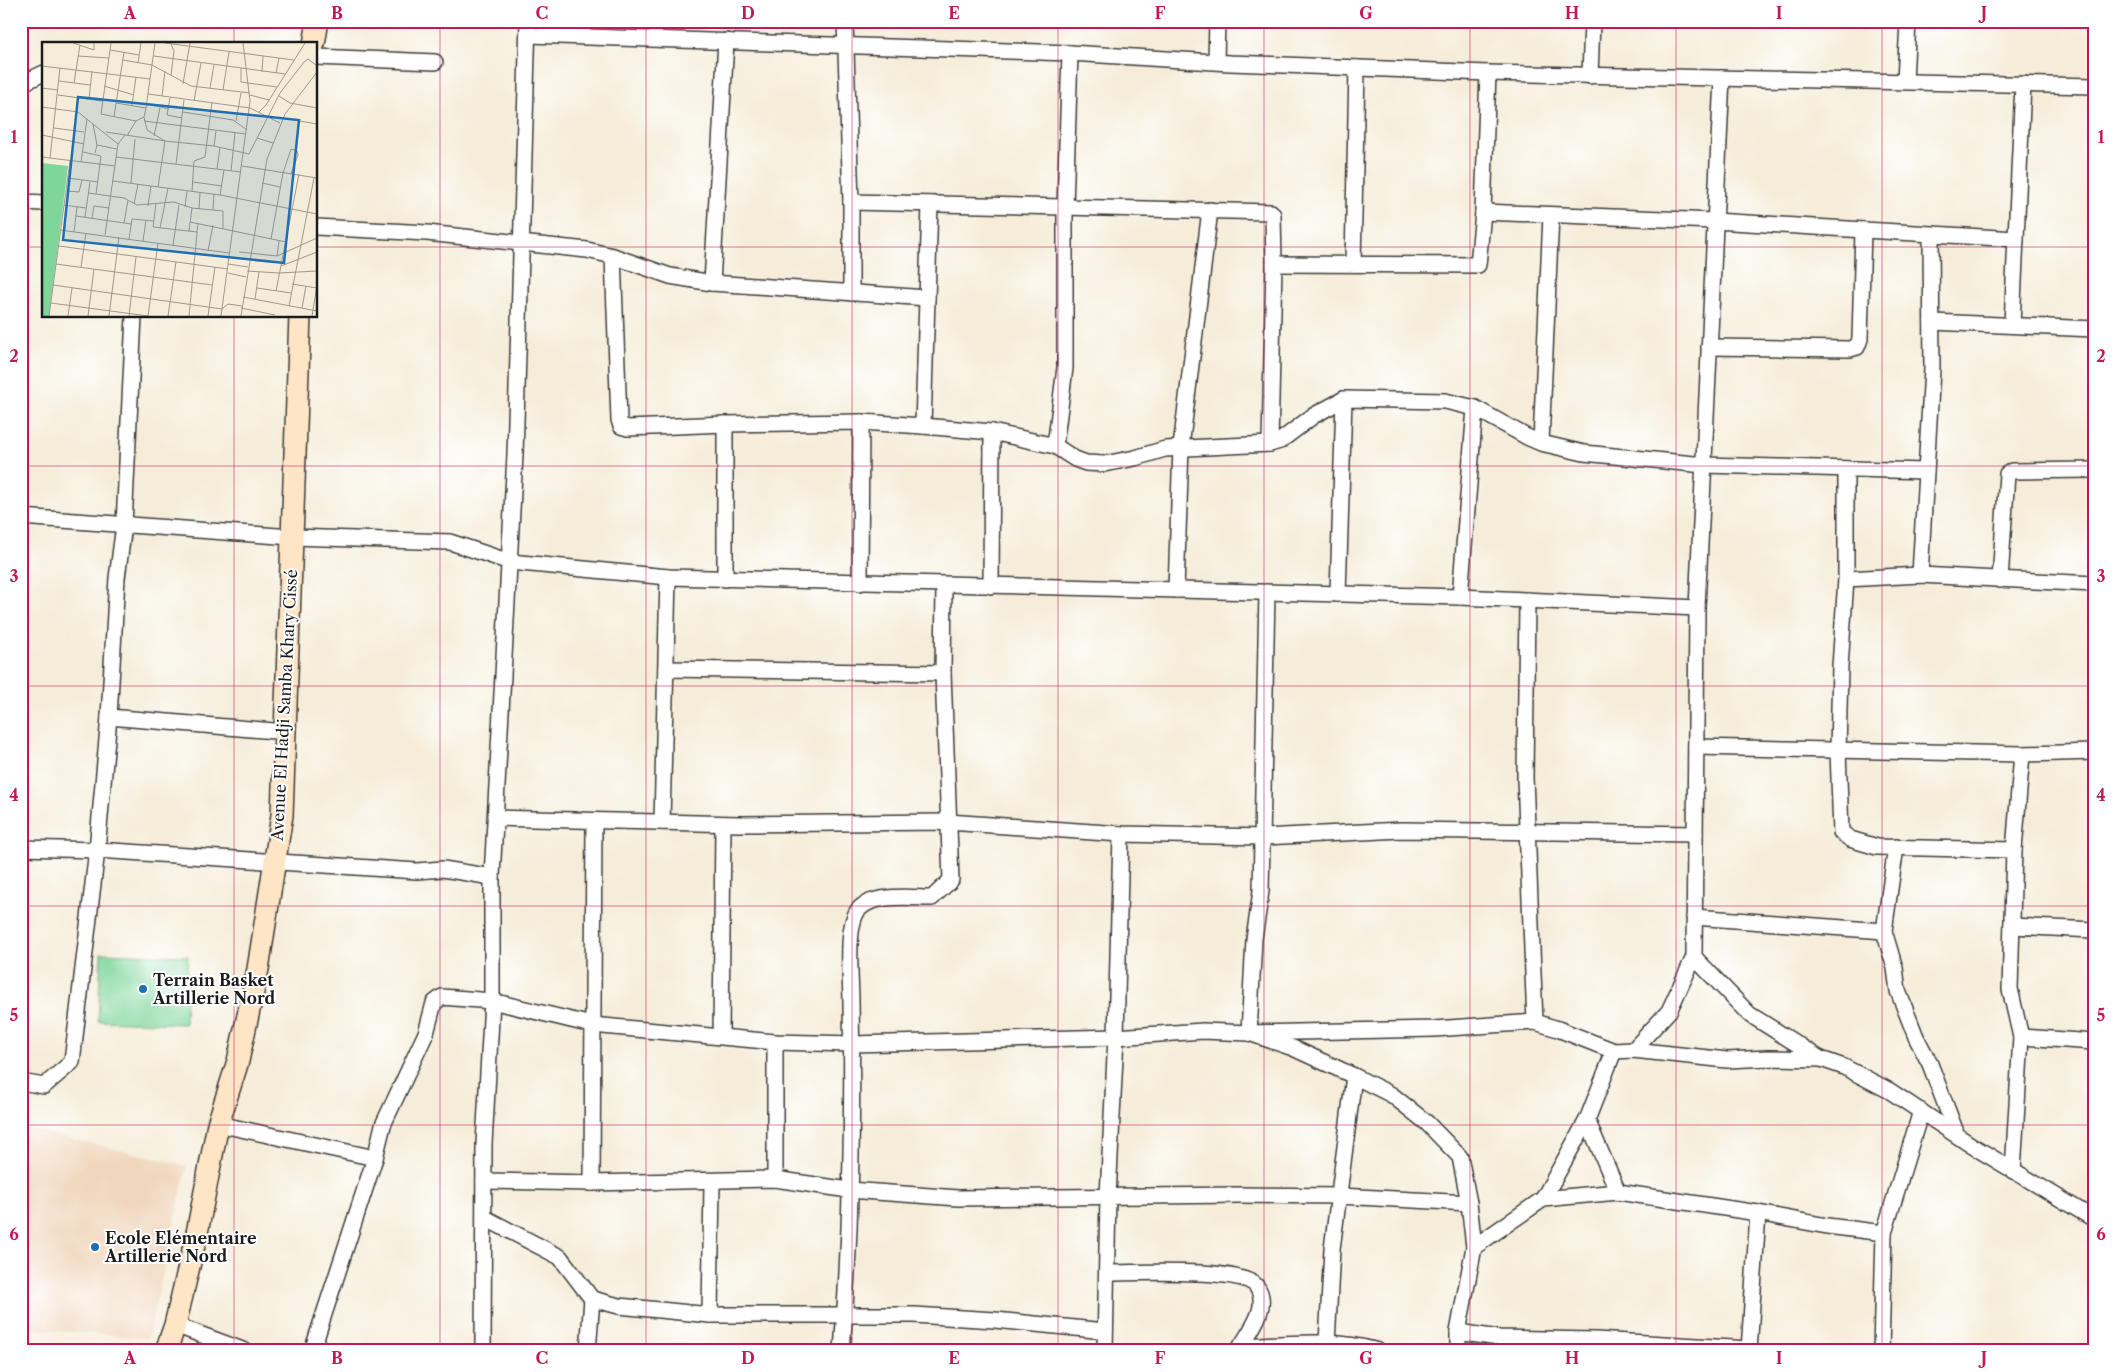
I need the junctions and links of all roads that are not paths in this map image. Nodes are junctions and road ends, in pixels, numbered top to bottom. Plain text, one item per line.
1 (318, 21) edge
2 (845, 21) edge
3 (1217, 21) edge
4 (1592, 21) edge
5 (1908, 21) edge
6 (528, 28) edge
7 (726, 41) junction
8 (314, 42) edge
9 (845, 45) junction
10 (1070, 53) junction
11 (318, 57) edge
12 (1216, 61) junction
13 (435, 62) dead end
14 (1358, 68) junction
15 (42, 74) edge
16 (1488, 74) junction
17 (1590, 76) junction
18 (1722, 78) junction
19 (1905, 81) junction
20 (21, 84) edge
21 (2023, 84) junction
22 (2094, 86) edge
23 (21, 202) edge
24 (852, 202) junction
25 (42, 203) edge
26 (930, 204) junction
27 (1065, 207) junction
28 (1210, 210) junction
29 (1483, 212) junction
30 (1551, 215) junction
31 (1714, 221) junction
32 (318, 227) edge
33 (1863, 230) junction
34 (1931, 235) junction
35 (2016, 239) junction
36 (523, 242) junction
37 (613, 256) junction
38 (1274, 264) junction
39 (1353, 264) junction
40 (712, 283) junction
41 (851, 293) junction
42 (927, 298) junction
43 (134, 318) edge
44 (300, 318) edge
45 (1932, 322) junction
46 (2012, 325) junction
47 (2094, 329) edge
48 (1709, 347) junction
49 (1344, 399) junction
50 (1475, 408) junction
51 (861, 422) junction
52 (725, 424) junction
53 (922, 426) junction
54 (992, 432) junction
55 (1542, 443) junction
56 (1270, 444) junction
57 (1055, 446) junction
58 (1181, 448) junction
59 (1704, 465) junction
60 (1846, 469) junction
61 (2094, 470) edge
62 (1926, 471) junction
63 (21, 517) edge
64 (124, 525) junction
65 (292, 536) junction
66 (510, 562) junction
67 (1920, 575) junction
68 (668, 577) junction
69 (725, 579) junction
70 (1846, 579) junction
71 (2000, 580) junction
72 (860, 583) junction
73 (2094, 584) edge
74 (944, 585) junction
75 (991, 586) junction
76 (1176, 590) junction
77 (1267, 592) junction
78 (1338, 594) junction
79 (1460, 597) junction
80 (1528, 600) junction
81 (1697, 608) junction
82 (666, 668) junction
83 (943, 673) junction
84 (109, 717) junction
85 (286, 732) junction
86 (1696, 747) junction
87 (1838, 751) junction
88 (2094, 752) edge
89 (2022, 754) junction
90 (496, 818) junction
91 (594, 821) junction
92 (662, 822) junction
93 (948, 822) junction
94 (723, 824) junction
95 (1528, 833) junction
96 (1121, 834) junction
97 (1695, 834) junction
98 (1263, 837) junction
99 (21, 848) edge
100 (1896, 848) junction
101 (97, 850) junction
102 (2014, 850) junction
103 (276, 861) junction
104 (492, 877) junction
105 (1694, 917) junction
106 (2012, 926) junction
107 (2094, 930) edge
108 (1884, 931) junction
109 (1694, 957) junction
110 (492, 1001) junction
111 (1535, 1022) junction
112 (592, 1025) junction
113 (1249, 1033) junction
114 (721, 1036) junction
115 (1116, 1036) junction
116 (2020, 1037) junction
117 (776, 1042) junction
118 (2094, 1042) edge
119 (852, 1044) junction
120 (1633, 1050) junction
121 (1614, 1051) junction
122 (1820, 1059) junction
123 (1354, 1076) junction
124 (21, 1082) edge
125 (1921, 1111) junction
126 (1586, 1120) junction
127 (218, 1124) junction
128 (1957, 1135) junction
129 (375, 1158) junction
130 (2013, 1170) junction
131 (776, 1179) junction
132 (484, 1181) junction
133 (712, 1182) junction
134 (592, 1183) junction
135 (849, 1190) junction
136 (1618, 1192) junction
137 (1108, 1196) junction
138 (1340, 1196) junction
139 (1543, 1199) junction
140 (1469, 1203) junction
141 (1758, 1213) junction
142 (485, 1218) junction
143 (2094, 1219) edge
144 (1884, 1233) junction
145 (1474, 1247) junction
146 (1107, 1273) junction
147 (592, 1298) junction
148 (845, 1314) junction
149 (710, 1315) junction
150 (175, 1325) junction
151 (1105, 1331) junction
152 (1458, 1332) junction
153 (1327, 1343) junction
154 (1594, 1346) edge
155 (1241, 1348) edge
156 (1749, 1350) edge
157 (166, 1351) edge
158 (245, 1351) edge
159 (312, 1351) edge
160 (483, 1351) edge
161 (588, 1351) edge
162 (842, 1351) edge
163 (1105, 1351) edge
164 (1378, 1351) edge
165 (1458, 1351) edge
166 (1881, 1351) edge

1 - 8 street
2 - 9 street
3 - 12 street
4 - 17 street
5 - 19 street
6 - 7 street
6 - 36 street
7 - 9 street
7 - 40 street
9 - 10 street
9 - 24 street
10 - 12 street
10 - 27 street
11 - 13 street
12 - 14 street
14 - 16 street
14 - 39 street
15 - 20 street
16 - 17 street
16 - 29 street
17 - 18 street
18 - 19 street
18 - 31 street
19 - 21 street
21 - 22 street
21 - 35 street
23 - 25 street
24 - 26 street
24 - 41 street
26 - 27 street
26 - 42 street
27 - 28 street
27 - 57 street
28 - 38 street
28 - 58 street
29 - 30 street
29 - 39 street
30 - 31 street
30 - 55 street
31 - 33 street
31 - 48 street
32 - 36 street
33 - 34 street
33 - 48 street
34 - 35 street
34 - 45 street
35 - 46 street
36 - 37 street
36 - 66 street
37 - 40 street
37 - 52 street
38 - 39 street
38 - 56 street
40 - 41 street
41 - 42 street
42 - 53 street
43 - 64 street
44 - 65 street, Avenue El Hadji Samba Khary Cissé
45 - 46 street
45 - 62 street
46 - 47 street
48 - 59 street
49 - 50 street
49 - 56 street
49 - 78 street
50 - 55 street
50 - 79 street
51 - 52 street
51 - 53 street
51 - 72 street
52 - 69 street
53 - 54 street
54 - 57 street
54 - 75 street
55 - 59 street
56 - 58 street
57 - 58 street
58 - 76 street
59 - 60 street
59 - 81 street
60 - 62 street
60 - 70 street
61 - 71 street
62 - 67 street
63 - 64 street
64 - 65 street
64 - 84 street
65 - 66 street
65 - 85 street, Avenue El Hadji Samba Khary Cissé
66 - 68 street
66 - 90 street
67 - 70 street
67 - 71 street
68 - 69 street
68 - 82 street
69 - 72 street
70 - 87 street
71 - 73 street
72 - 74 street
74 - 75 street
74 - 83 street
75 - 76 street
76 - 77 street
77 - 78 street
77 - 98 street
78 - 79 street
79 - 80 street
80 - 81 street
80 - 95 street
81 - 86 street
82 - 83 street
82 - 92 street
83 - 93 street
84 - 85 street
84 - 101 street
85 - 103 street, Avenue El Hadji Samba Khary Cissé
86 - 87 street
86 - 97 street
87 - 89 street
87 - 100 street
88 - 89 street
89 - 102 street
90 - 91 street
90 - 104 street
91 - 92 street
91 - 112 street
92 - 94 street
93 - 94 street
93 - 96 street
93 - 119 street
94 - 114 street
95 - 97 street
95 - 98 street
95 - 111 street
96 - 98 street
96 - 115 street
97 - 105 street
98 - 113 street
99 - 101 street
100 - 102 street
100 - 108 street
101 - 103 street
101 - 124 street
102 - 106 street
103 - 104 street
103 - 127 street, Avenue El Hadji Samba Khary Cissé
104 - 110 street
105 - 108 street
105 - 109 street
106 - 107 street
106 - 116 street
108 - 128 street
109 - 120 street
109 - 122 street
110 - 112 street
110 - 129 street
110 - 132 street
111 - 113 street
111 - 121 street
112 - 114 street
112 - 134 street
113 - 115 street
113 - 123 street
114 - 117 street
115 - 119 street
115 - 137 street
116 - 118 street
116 - 130 street
117 - 119 street
117 - 131 street
119 - 135 street
120 - 121 street
120 - 122 street
121 - 126 street
122 - 125 street
123 - 138 street
123 - 140 street
125 - 128 street
125 - 144 street
126 - 136 street
126 - 139 street
127 - 129 street
127 - 150 street, Avenue El Hadji Samba Khary Cissé
128 - 130 street
129 - 159 street
130 - 143 street
131 - 133 street
131 - 135 street
132 - 134 street
132 - 142 street
133 - 134 street
133 - 149 street
135 - 137 street
135 - 148 street
136 - 139 street
136 - 141 street
137 - 138 street
137 - 146 street
138 - 140 street
138 - 153 street
139 - 145 street
140 - 145 street
141 - 144 street
141 - 156 street
142 - 147 street
142 - 160 street
144 - 166 street
145 - 152 street
146 - 151 street
146 - 155 street
147 - 149 street
147 - 161 street
148 - 149 street
148 - 151 street
148 - 162 street
150 - 157 street, Avenue El Hadji Samba Khary Cissé
150 - 158 street
151 - 163 street
152 - 154 street
152 - 165 street
153 - 155 street
153 - 164 street
154 - 156 street

